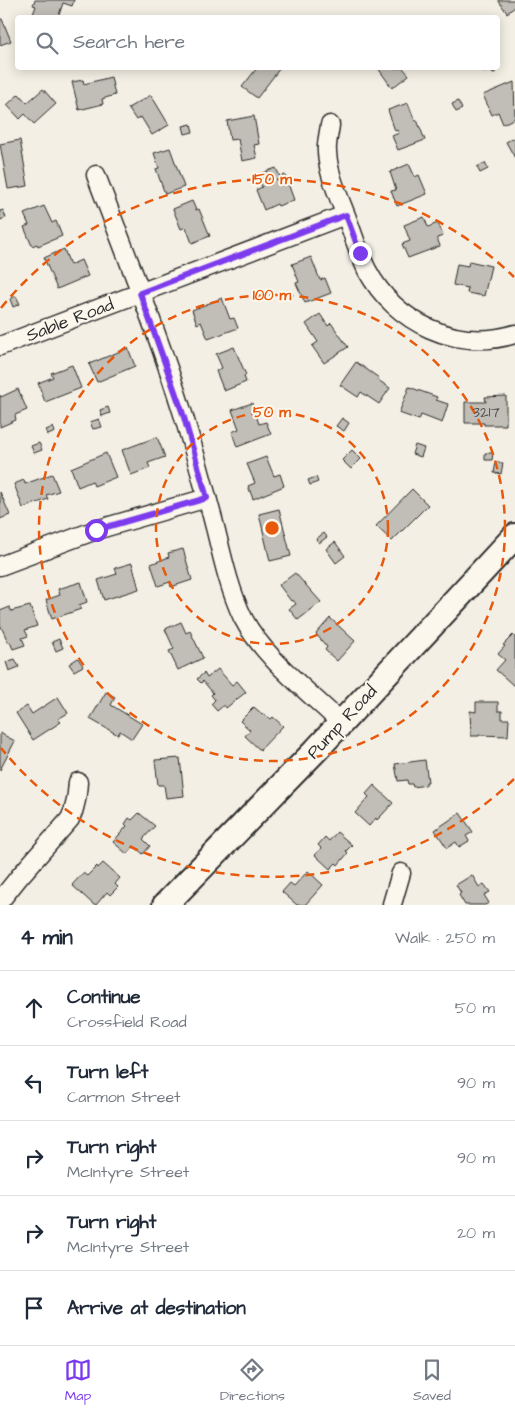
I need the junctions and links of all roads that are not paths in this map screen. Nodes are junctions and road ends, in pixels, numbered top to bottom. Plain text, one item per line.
1 (330, 125) dead end
2 (96, 175) dead end
3 (346, 215) junction
4 (140, 293) junction
5 (515, 334) edge
6 (0, 346) edge
7 (207, 498) junction
8 (515, 536) edge
9 (0, 566) edge
10 (341, 723) junction
11 (78, 782) dead end
12 (401, 873) dead end
13 (0, 901) edge
14 (165, 905) edge
15 (389, 905) edge

1 - 3 street
2 - 4 street
3 - 4 street, Sable Road
3 - 5 street
4 - 6 street, Sable Road
4 - 7 street
7 - 9 street
7 - 10 street
8 - 10 main road, Pump Road
10 - 14 main road, Pump Road
11 - 13 street
12 - 15 street

